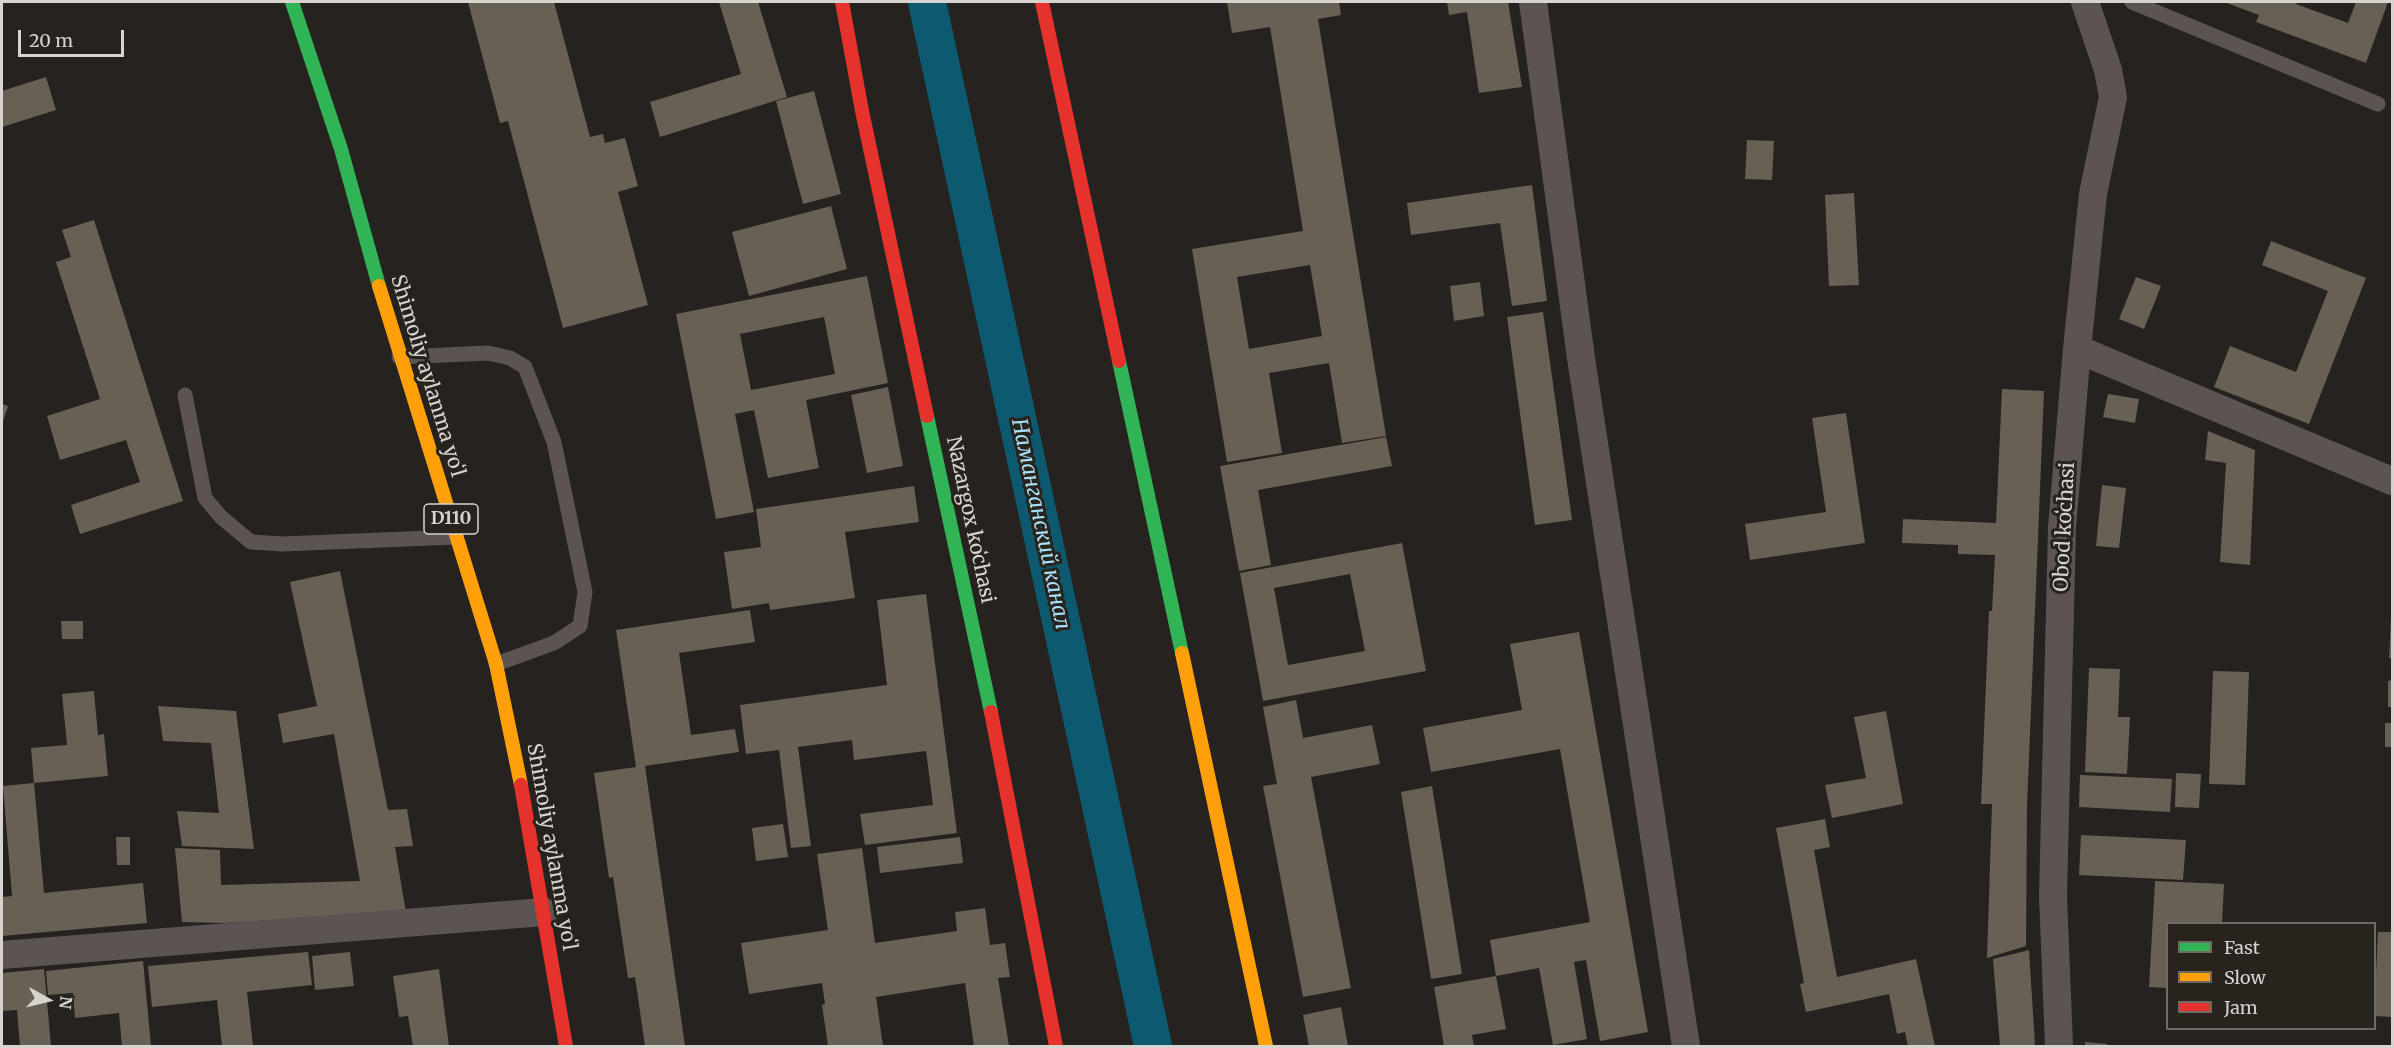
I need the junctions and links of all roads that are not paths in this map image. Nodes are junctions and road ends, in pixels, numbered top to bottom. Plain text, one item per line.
1 (292, 2) edge
2 (842, 2) edge
3 (1042, 2) edge
4 (1533, 2) edge
5 (2085, 2) edge
6 (2132, 2) edge
7 (2378, 104) dead end
8 (2077, 349) junction
9 (399, 357) junction
10 (186, 395) dead end
11 (2392, 481) edge
12 (456, 537) junction
13 (496, 664) junction
14 (544, 912) junction
15 (2, 955) edge
16 (566, 1047) edge
17 (1056, 1047) edge
18 (1266, 1047) edge
19 (1686, 1047) edge
20 (2059, 1047) edge

1 - 9 street, Shimoliy aylanma yoʻl / D110
2 - 17 street, Nazargox koʻchasi
3 - 18 street
4 - 19 street
5 - 8 street, Obod koʻchasi
6 - 7 lane
8 - 11 street
8 - 20 street, Obod koʻchasi
9 - 12 street, Shimoliy aylanma yoʻl / D110
9 - 13 lane
10 - 12 lane
12 - 13 street, Shimoliy aylanma yoʻl / D110
13 - 14 street, Shimoliy aylanma yoʻl / D110
14 - 15 street
14 - 16 street, Shimoliy aylanma yoʻl / D110

